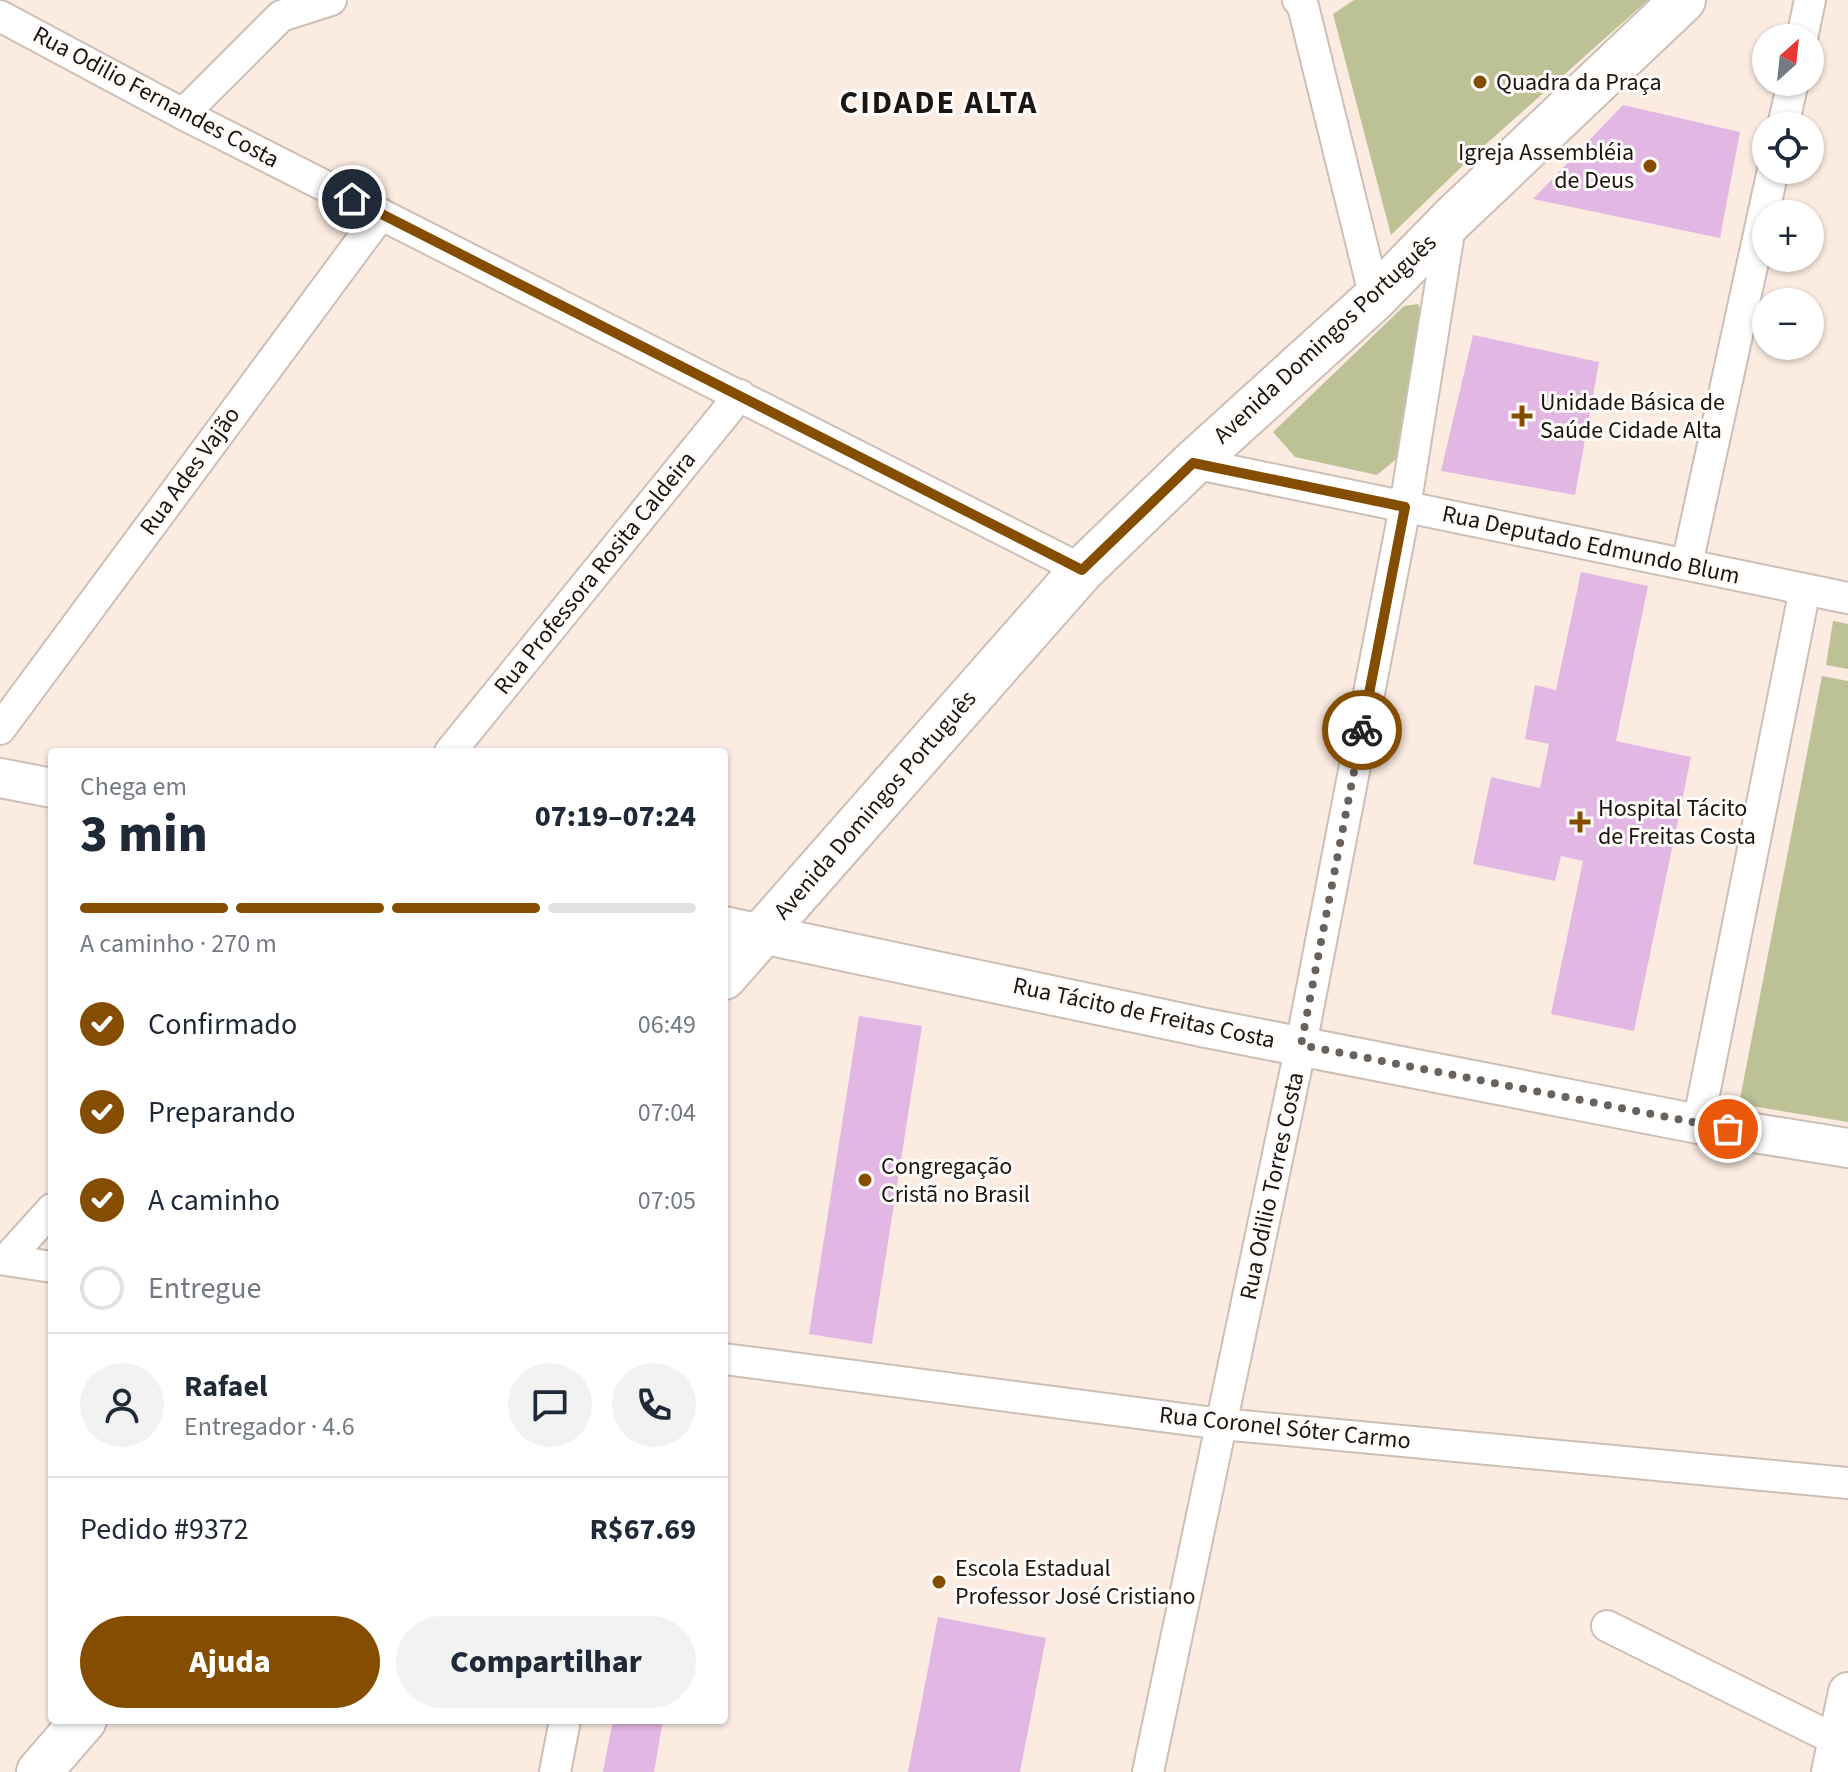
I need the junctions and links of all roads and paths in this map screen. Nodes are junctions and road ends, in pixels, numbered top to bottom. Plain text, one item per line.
1 (331, 0) edge
2 (1683, 0) edge
3 (1810, 0) edge
4 (1305, 2) edge
5 (279, 8) edge
6 (0, 16) edge
7 (1805, 24) edge
8 (183, 114) junction
9 (1770, 184) edge
10 (381, 214) junction
11 (1451, 220) junction
12 (1375, 298) junction
13 (740, 395) junction
14 (1193, 463) junction
15 (1405, 507) junction
16 (1687, 564) junction
17 (1082, 570) junction
18 (1805, 589) junction
19 (1848, 598) edge
20 (0, 729) edge
21 (453, 748) edge
22 (0, 778) edge
23 (48, 787) edge
24 (743, 930) edge
25 (728, 967) edge
26 (1301, 1045) junction
27 (1698, 1124) junction
28 (1848, 1148) edge
29 (48, 1213) edge
30 (3, 1260) edge
31 (48, 1266) edge
32 (728, 1360) edge
33 (1222, 1424) junction
34 (1848, 1483) edge
35 (1607, 1626) dead end
36 (1848, 1692) edge
37 (81, 1724) edge
38 (564, 1724) edge
39 (1835, 1756) edge
40 (39, 1772) edge
41 (555, 1772) edge
42 (1148, 1772) edge

1 - 5 street
2 - 11 main road, Avenida Domingos Português
3 - 7 street
4 - 12 street
5 - 8 street
6 - 8 street, Rua Odilio Fernandes Costa
8 - 10 street, Rua Odilio Fernandes Costa
9 - 16 street
10 - 13 street, Rua Odilio Fernandes Costa
10 - 20 street, Rua Ades Vajão
11 - 12 main road, Avenida Domingos Português
11 - 15 street, Rua Odilio Torres Costa
12 - 14 main road, Avenida Domingos Português
13 - 17 street, Rua Odilio Fernandes Costa
13 - 21 street, Rua Professora Rosita Caldeira
14 - 15 street, Rua Deputado Edmundo Blum
14 - 17 main road, Avenida Domingos Português
15 - 16 street, Rua Deputado Edmundo Blum
15 - 26 street, Rua Odilio Torres Costa
16 - 18 street, Rua Deputado Edmundo Blum
17 - 24 main road, Avenida Domingos Português
18 - 19 street, Rua Deputado Edmundo Blum
18 - 27 street
22 - 23 street
24 - 25 main road, Avenida Domingos Português
24 - 26 street, Rua Tácito de Freitas Costa
26 - 27 street, Rua Tácito de Freitas Costa
26 - 33 street, Rua Odilio Torres Costa
27 - 28 street, Rua Tácito de Freitas Costa
29 - 30 street
30 - 31 street
32 - 33 street, Rua Coronel Sóter Carmo
33 - 34 street, Rua Coronel Sóter Carmo
33 - 42 street, Rua Odilio Torres Costa
35 - 39 street
36 - 39 street
37 - 40 main road
38 - 41 street

